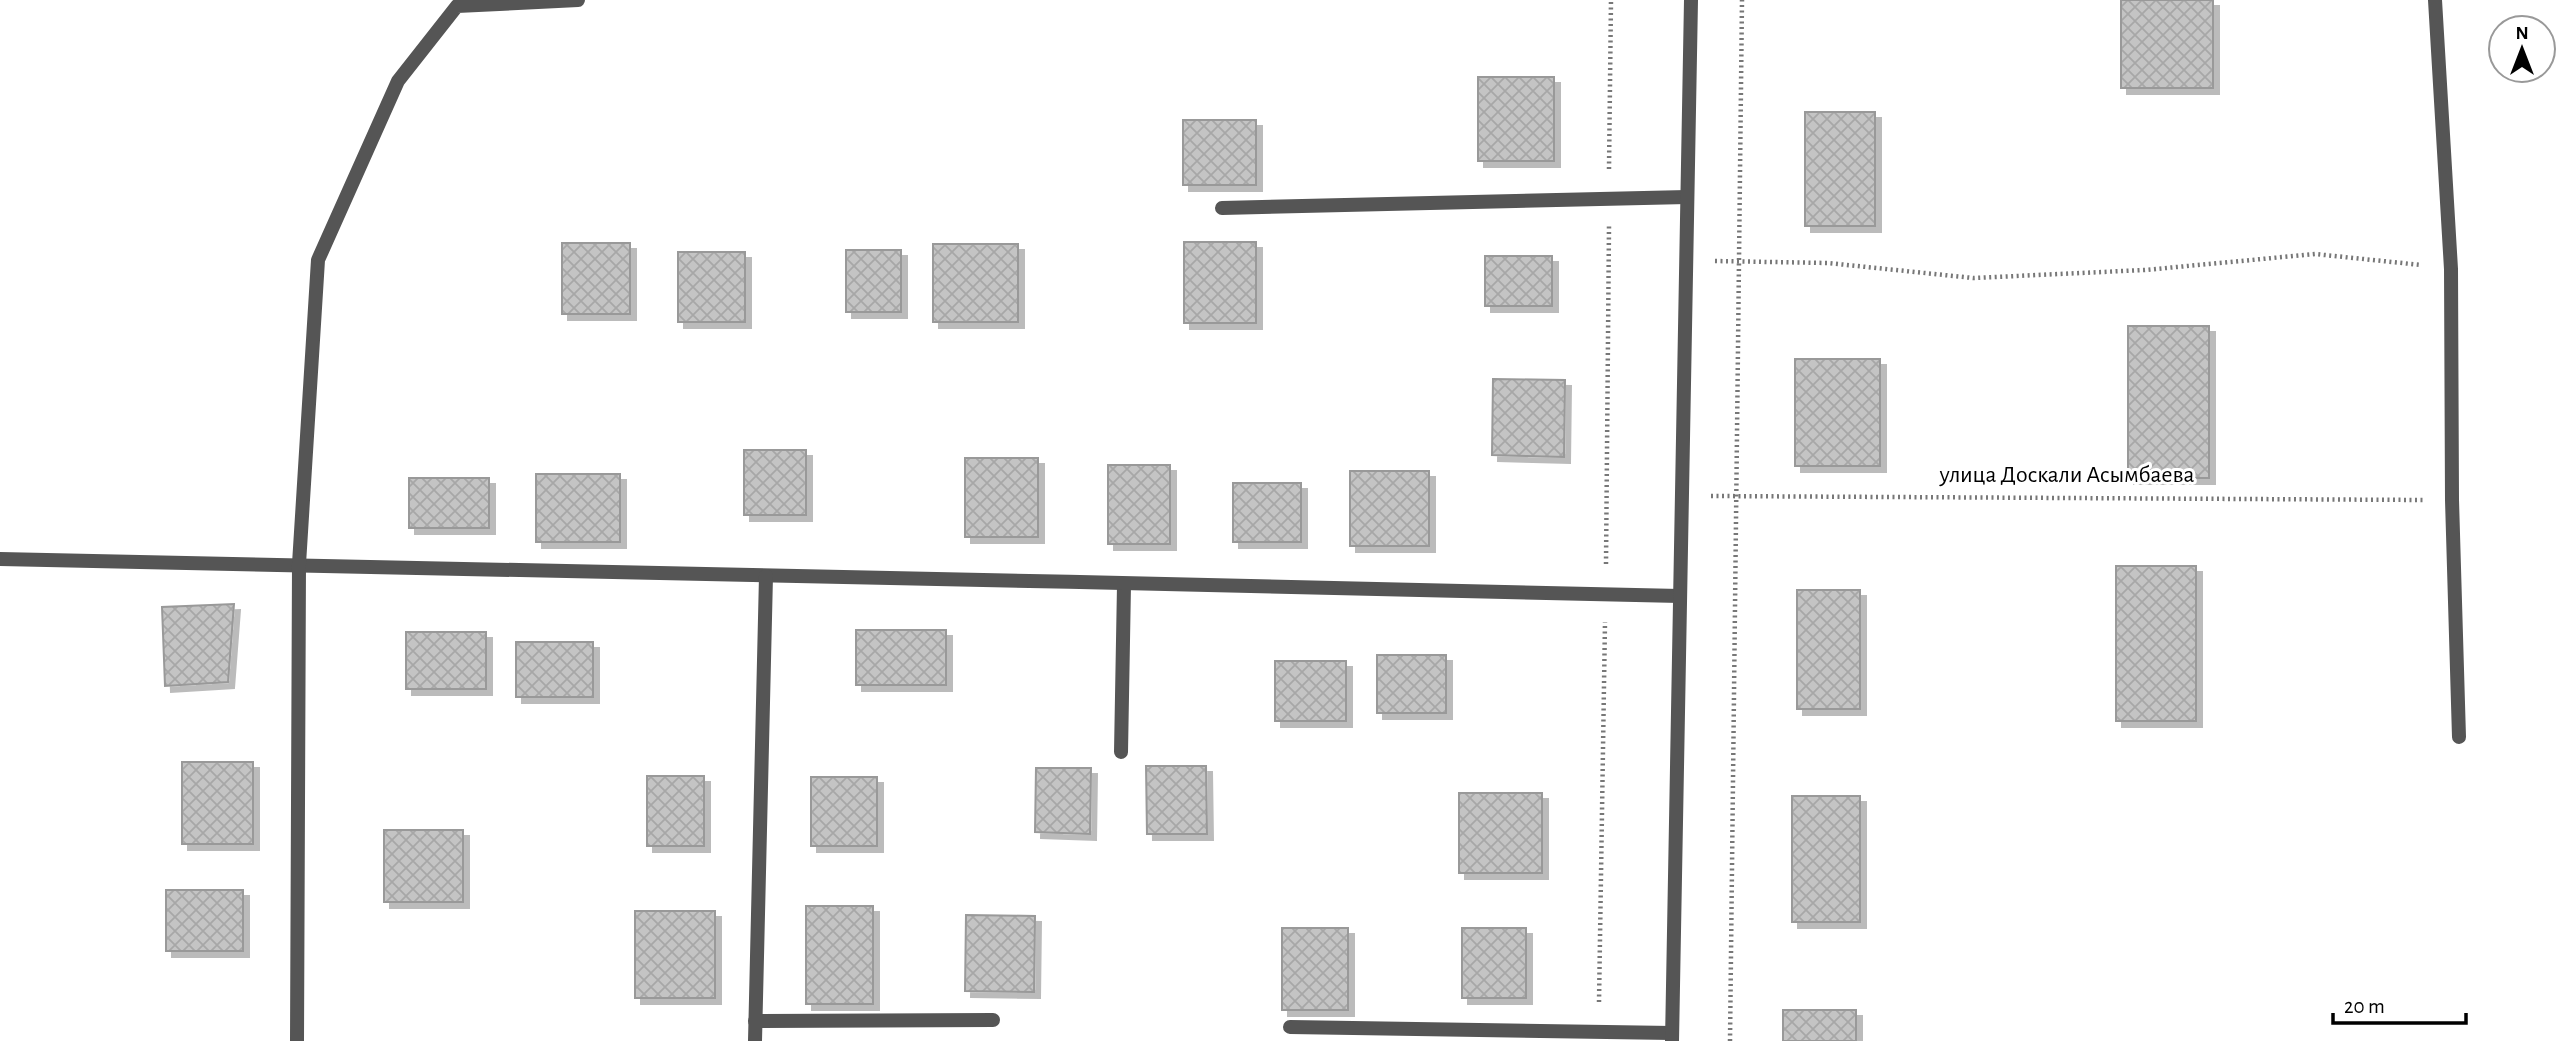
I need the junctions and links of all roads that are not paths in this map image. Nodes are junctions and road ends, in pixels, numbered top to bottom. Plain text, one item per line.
1 (578, 0) edge
2 (1691, 0) edge
3 (2435, 0) edge
4 (1687, 197) junction
5 (1222, 208) dead end
6 (0, 559) edge
7 (299, 564) junction
8 (766, 576) junction
9 (1124, 584) junction
10 (1680, 596) junction
11 (2459, 737) dead end
12 (1121, 752) dead end
13 (993, 1020) dead end
14 (755, 1021) junction
15 (1290, 1027) dead end
16 (1672, 1037) edge
17 (298, 1041) edge
18 (755, 1041) edge

1 - 7 street
2 - 4 street
3 - 11 street
4 - 5 street
4 - 10 street
6 - 7 street
7 - 8 street
7 - 17 street
8 - 9 street
8 - 14 street
9 - 10 street
9 - 12 street
10 - 16 street
13 - 14 street
14 - 18 street
15 - 16 street

